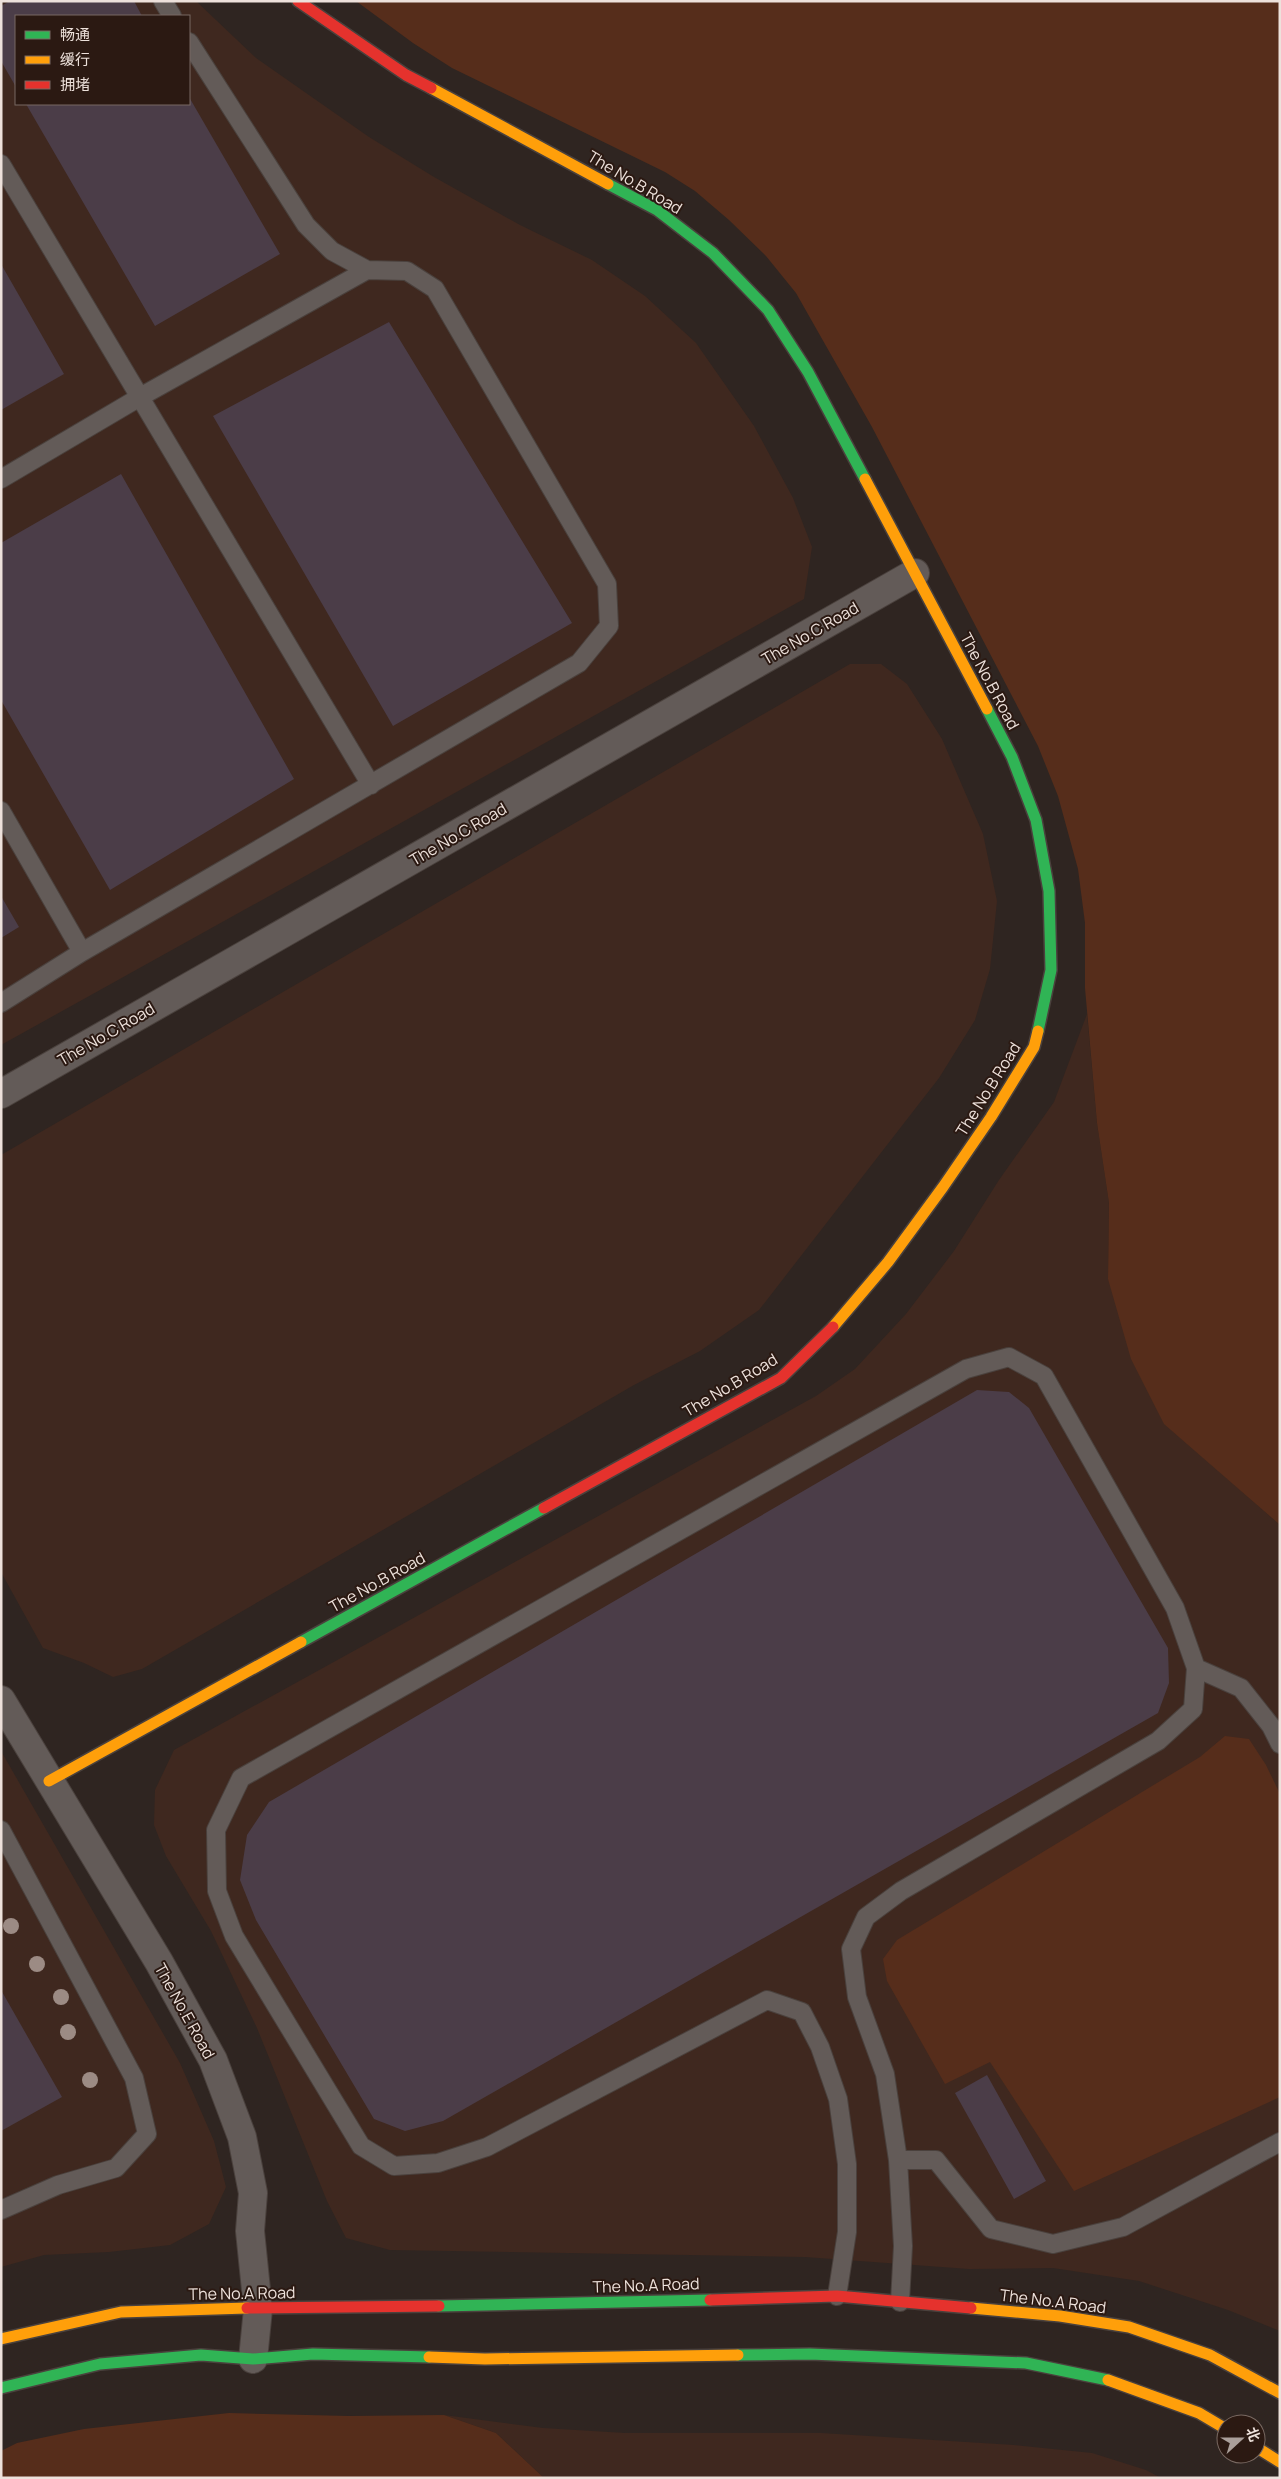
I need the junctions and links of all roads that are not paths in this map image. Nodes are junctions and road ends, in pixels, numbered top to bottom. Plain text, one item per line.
1 (162, 1) edge
2 (298, 1) edge
3 (171, 15) edge
4 (190, 44) edge
5 (1, 164) edge
6 (367, 270) junction
7 (140, 397) junction
8 (1, 479) edge
9 (915, 573) junction
10 (371, 785) junction
11 (1, 811) edge
12 (82, 952) junction
13 (1, 1003) edge
14 (1, 1094) edge
15 (1196, 1668) junction
16 (1, 1700) edge
17 (1280, 1744) edge
18 (49, 1781) junction
19 (1, 1830) edge
20 (1280, 2142) edge
21 (898, 2160) junction
22 (1, 2210) edge
23 (837, 2296) junction
24 (900, 2302) junction
25 (258, 2309) junction
26 (1, 2339) edge
27 (254, 2358) junction
28 (1, 2388) edge
29 (1280, 2393) edge
30 (1216, 2423) edge
31 (1266, 2453) edge
32 (1280, 2462) edge

1 - 3 lane
2 - 9 street, The No.B Road
4 - 6 lane
5 - 7 lane
6 - 7 lane
6 - 10 lane
7 - 8 lane
7 - 10 lane
9 - 14 street, The No.C Road
9 - 18 street, The No.B Road
10 - 12 lane
11 - 12 lane
12 - 13 lane
15 - 17 lane
15 - 21 lane
15 - 23 lane
16 - 18 street, The No.E Road
18 - 25 street, The No.E Road
19 - 22 lane
20 - 21 lane
21 - 24 lane
23 - 24 street, The No.A Road
23 - 25 street, The No.A Road
24 - 29 street, The No.A Road
25 - 26 street, The No.A Road
25 - 27 street, The No.E Road
27 - 28 street
27 - 30 street
31 - 32 street

